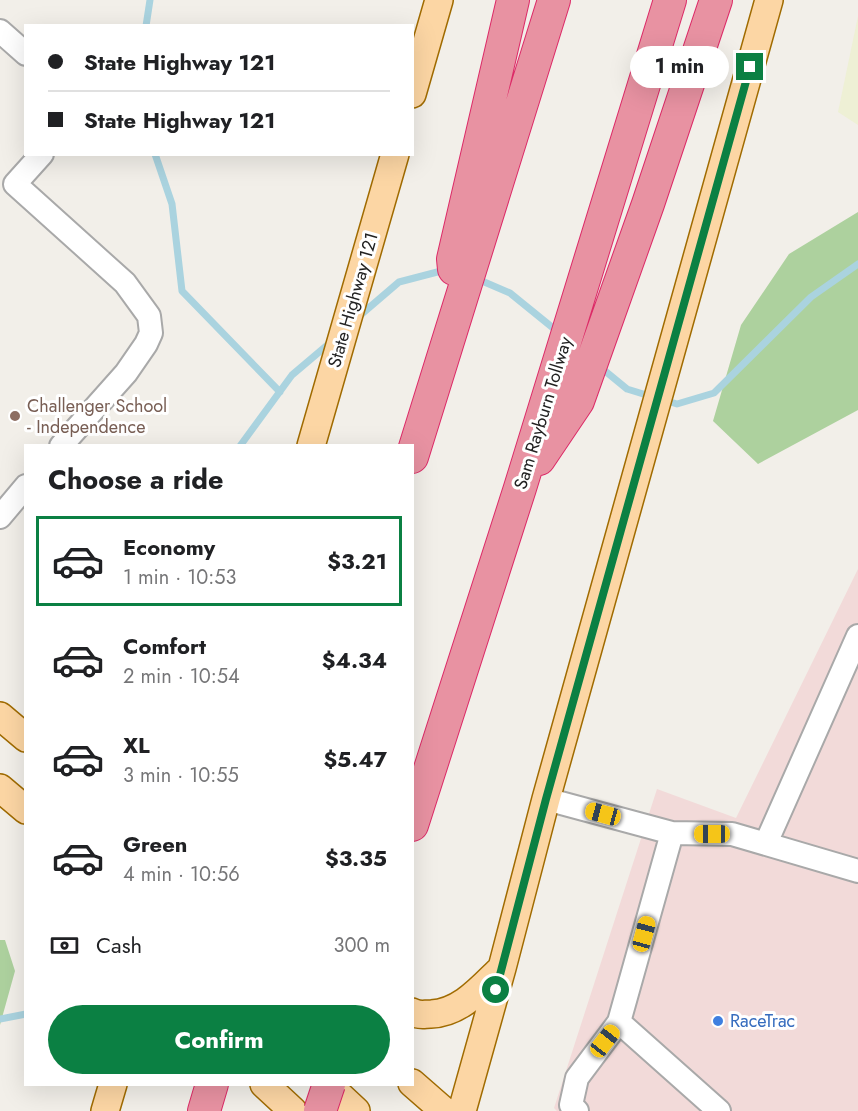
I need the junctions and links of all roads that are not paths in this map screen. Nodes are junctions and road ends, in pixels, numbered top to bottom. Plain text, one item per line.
1 (440, 0) edge
2 (513, 0) edge
3 (554, 0) edge
4 (670, 0) edge
5 (716, 0) edge
6 (769, 0) edge
7 (0, 31) edge
8 (24, 52) edge
9 (414, 87) edge
10 (40, 156) edge
11 (394, 156) edge
12 (490, 156) junction
13 (63, 444) edge
14 (312, 444) edge
15 (414, 450) edge
16 (24, 488) edge
17 (520, 488) junction
18 (0, 517) edge
19 (858, 636) edge
20 (0, 716) edge
21 (24, 736) edge
22 (0, 788) edge
23 (546, 799) junction
24 (24, 808) edge
25 (414, 819) edge
26 (672, 833) junction
27 (766, 843) junction
28 (858, 871) edge
29 (502, 968) junction
30 (414, 1013) edge
31 (620, 1022) junction
32 (414, 1085) edge
33 (212, 1086) edge
34 (266, 1086) edge
35 (327, 1086) edge
36 (330, 1086) edge
37 (204, 1111) edge
38 (293, 1111) edge
39 (320, 1111) edge
40 (356, 1111) edge
41 (444, 1111) edge
42 (462, 1111) edge
43 (577, 1111) edge
44 (719, 1111) edge

1 - 9 main road
2 - 12 highway
3 - 12 highway
4 - 17 highway, Sam Rayburn Tollway
5 - 17 highway
6 - 23 main road
7 - 8 lane
10 - 13 lane
11 - 14 main road, State Highway 121
12 - 15 highway
16 - 18 lane
17 - 25 highway, Sam Rayburn Tollway
19 - 27 lane
20 - 21 main road
22 - 24 main road
23 - 26 lane
23 - 29 main road
26 - 27 lane
26 - 31 lane
27 - 28 lane
29 - 30 main road
29 - 42 main road
31 - 43 lane
31 - 44 lane
32 - 41 main road
33 - 37 highway
34 - 38 main road
35 - 39 highway, bridge
36 - 40 main road

